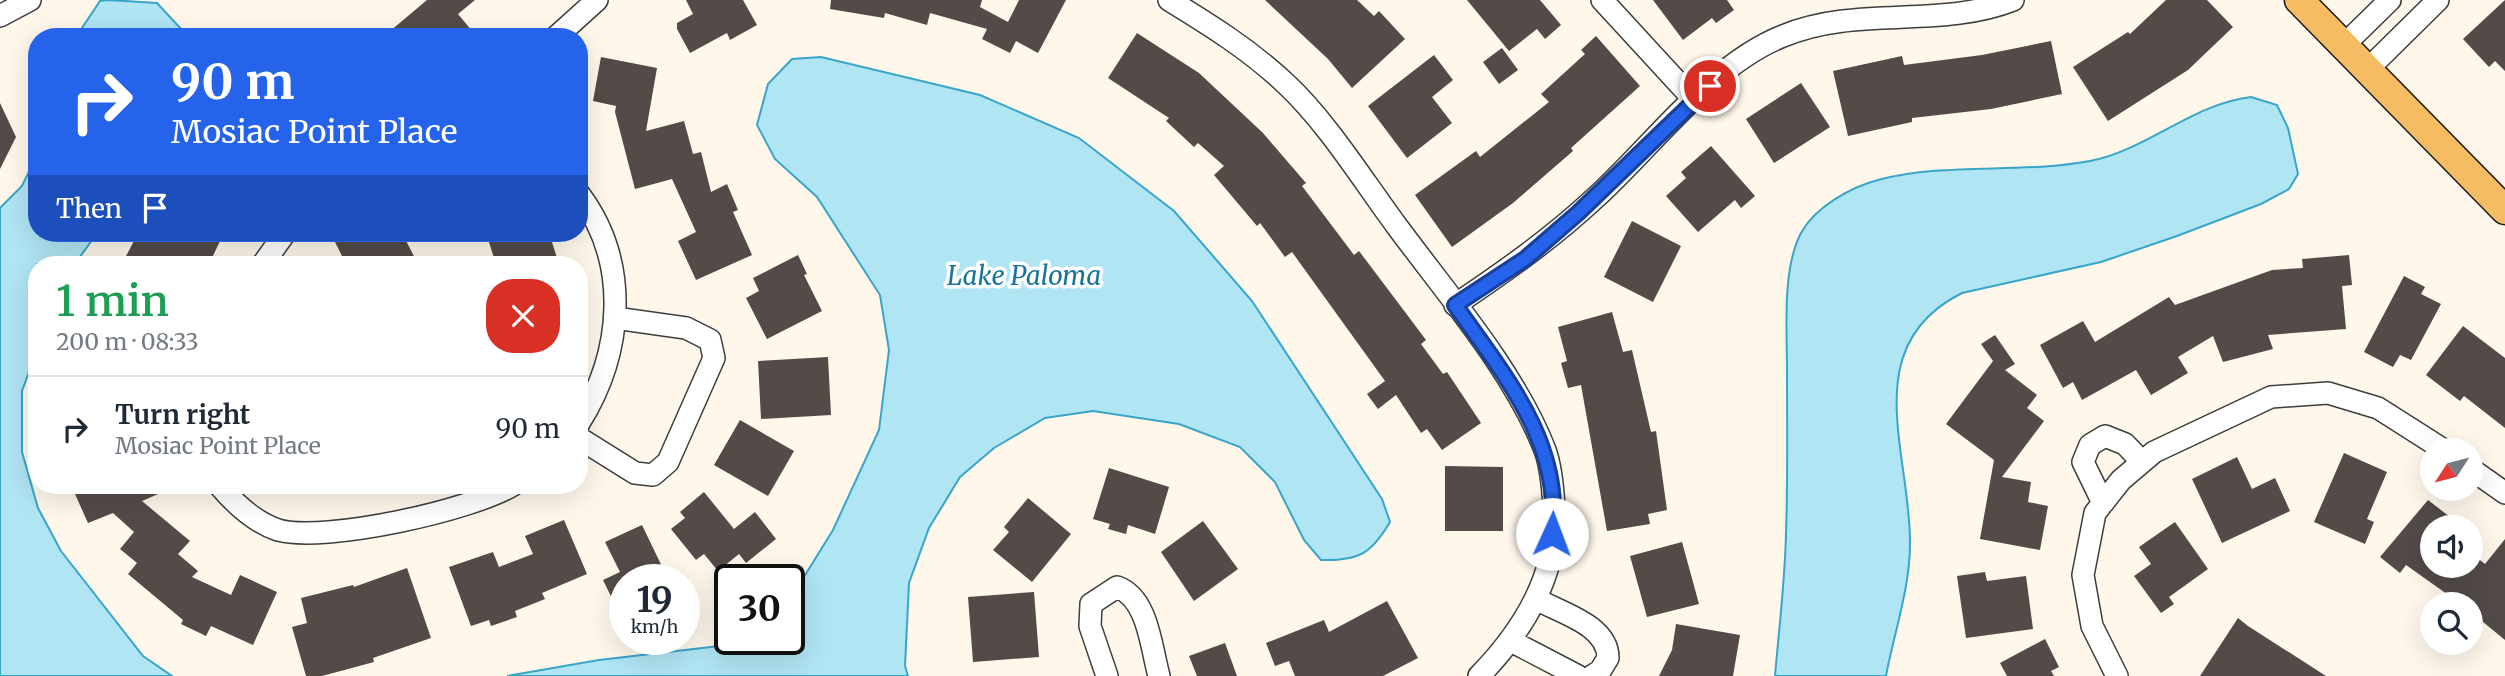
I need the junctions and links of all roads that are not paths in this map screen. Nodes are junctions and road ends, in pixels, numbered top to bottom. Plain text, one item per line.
1 (30, 0) edge
2 (597, 0) edge
3 (1169, 0) edge
4 (1602, 0) edge
5 (2013, 0) edge
6 (2299, 0) edge
7 (2390, 0) edge
8 (2438, 0) edge
9 (0, 16) edge
10 (566, 28) edge
11 (2343, 46) junction
12 (2368, 69) junction
13 (1694, 100) junction
14 (588, 209) edge
15 (2505, 210) edge
16 (1455, 305) junction
17 (615, 318) junction
18 (588, 408) edge
19 (2425, 438) edge
20 (588, 444) edge
21 (2142, 462) junction
22 (2483, 477) edge
23 (2505, 493) edge
24 (228, 494) edge
25 (492, 494) edge
26 (2099, 508) junction
27 (1536, 599) junction
28 (1511, 641) junction
29 (1107, 676) edge
30 (1159, 676) edge
31 (1479, 676) edge
32 (1578, 676) edge
33 (1592, 676) edge
34 (2117, 676) edge

1 - 9 street
2 - 10 street
3 - 16 street
4 - 13 street
5 - 13 street
6 - 11 main road
7 - 11 street
8 - 12 street
11 - 12 main road
12 - 15 main road
13 - 16 street
14 - 17 street
16 - 27 street
17 - 18 street
17 - 20 street
19 - 21 street
21 - 26 street
21 - 26 street
22 - 23 street
24 - 25 street
26 - 34 street
27 - 28 street
27 - 33 street
28 - 31 street
28 - 32 street
29 - 30 street

